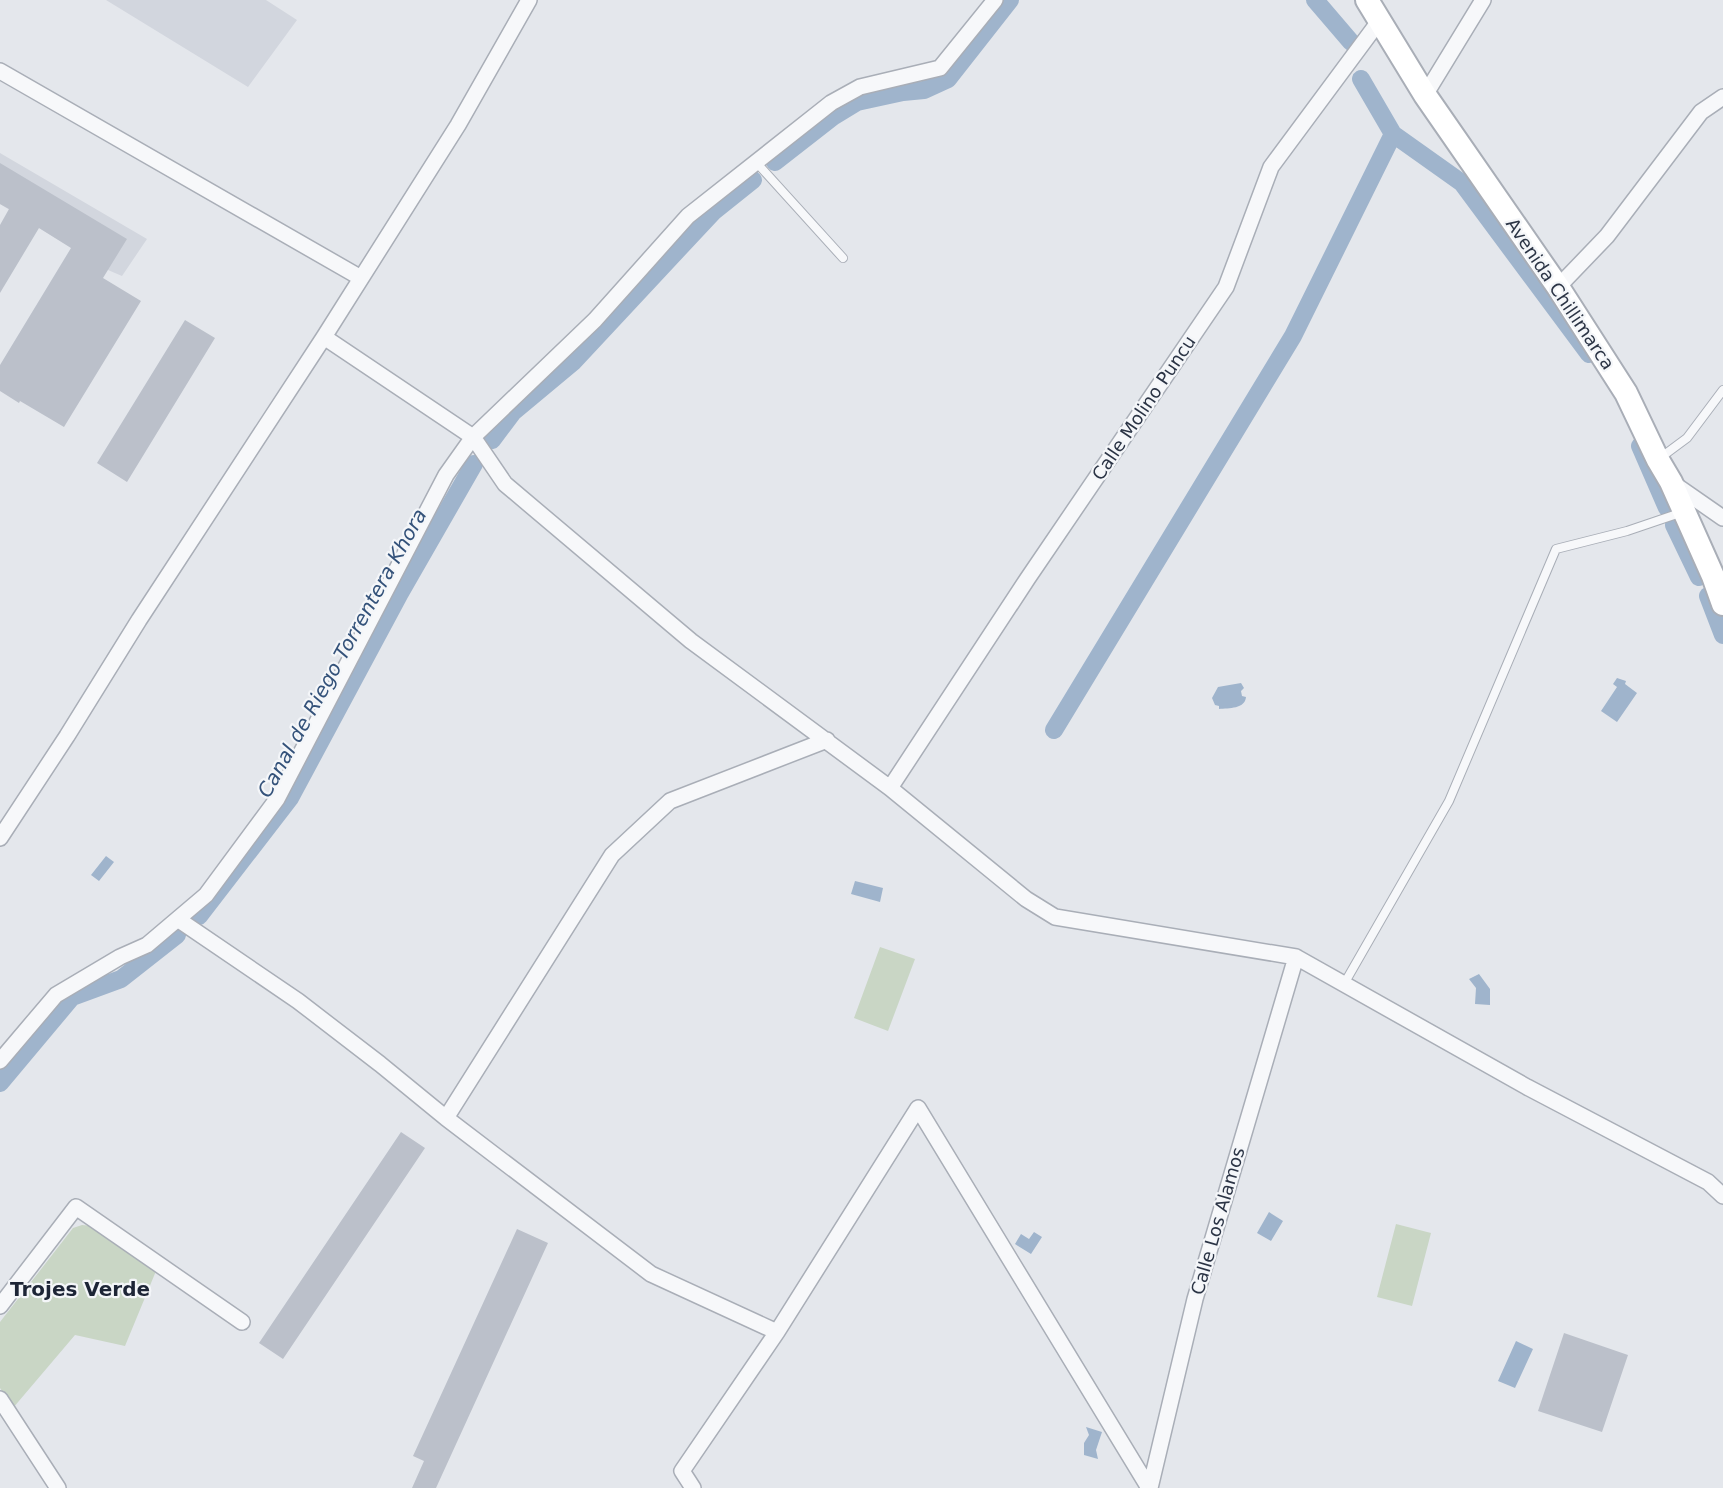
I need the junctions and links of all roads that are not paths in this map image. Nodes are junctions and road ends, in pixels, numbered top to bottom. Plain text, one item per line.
1 (529, 0) edge
2 (995, 0) edge
3 (1367, 0) edge
4 (1483, 0) edge
5 (1380, 20) junction
6 (0, 71) edge
7 (1425, 95) junction
8 (1723, 97) edge
9 (756, 162) junction
10 (843, 258) dead end
11 (361, 278) junction
12 (1557, 287) junction
13 (324, 337) junction
14 (1723, 390) edge
15 (473, 438) junction
16 (1658, 460) junction
17 (1671, 482) junction
18 (1684, 512) junction
19 (1723, 518) edge
20 (1723, 604) edge
21 (827, 740) junction
22 (890, 788) junction
23 (0, 838) edge
24 (179, 920) junction
25 (1296, 957) junction
26 (1344, 984) junction
27 (0, 1061) edge
28 (446, 1118) junction
29 (1723, 1196) edge
30 (0, 1306) edge
31 (242, 1322) dead end
32 (777, 1332) junction
33 (0, 1399) edge
34 (58, 1488) edge
35 (693, 1488) edge
36 (1149, 1488) edge

1 - 11 street
2 - 9 street
3 - 5 street, Avenida Chillimarca
4 - 7 street
5 - 7 street, Avenida Chillimarca
5 - 22 street, Calle Molino Puncu
6 - 11 street
7 - 12 street, Avenida Chillimarca
8 - 12 street
9 - 10 lane
9 - 15 street
11 - 13 street
12 - 16 street, Avenida Chillimarca
13 - 15 street
13 - 23 street
14 - 16 lane
15 - 21 street
15 - 24 street
16 - 17 street, Avenida Chillimarca
17 - 18 street, Avenida Chillimarca
17 - 19 street
18 - 20 street, Avenida Chillimarca
18 - 26 lane
21 - 22 street
21 - 28 street
22 - 25 street
24 - 27 street
24 - 28 street
25 - 26 street
25 - 36 street, Calle Los Alamos
26 - 29 street
28 - 32 street
30 - 31 street
32 - 35 street
32 - 36 street
33 - 34 street

